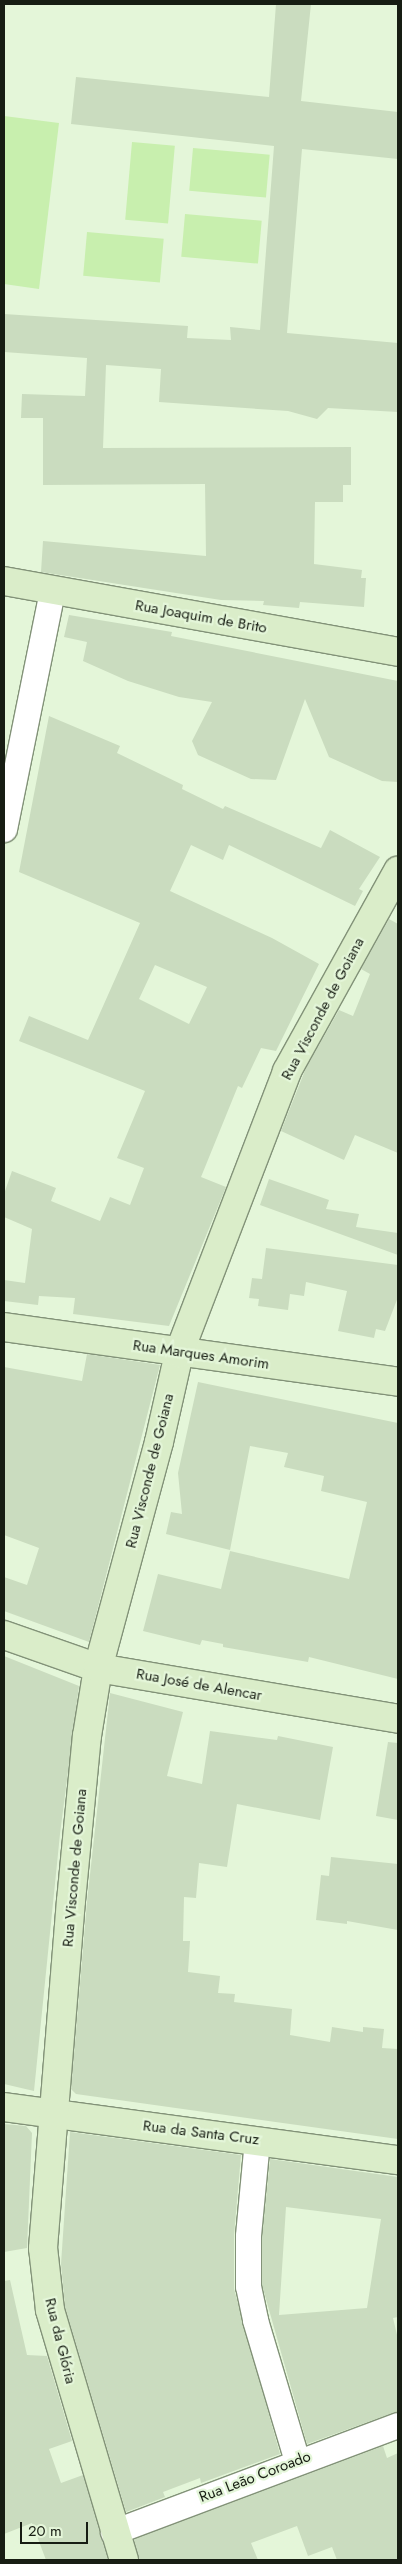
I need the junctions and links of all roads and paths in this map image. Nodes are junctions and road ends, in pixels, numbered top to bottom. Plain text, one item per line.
1 (4, 581) edge
2 (52, 591) junction
3 (398, 652) edge
4 (4, 829) edge
5 (398, 871) edge
6 (4, 1327) edge
7 (179, 1353) junction
8 (398, 1382) edge
9 (4, 1635) edge
10 (98, 1668) junction
11 (398, 1719) edge
12 (4, 2107) edge
13 (53, 2114) junction
14 (257, 2140) junction
15 (398, 2160) edge
16 (398, 2425) edge
17 (297, 2461) junction
18 (113, 2532) junction
19 (124, 2560) edge

1 - 2 street, Rua Joaquim de Brito
2 - 3 street, Rua Joaquim de Brito
2 - 4 street
5 - 7 street, Rua Visconde de Goiana
6 - 7 street, Rua Marques Amorim
7 - 8 street, Rua Marques Amorim
7 - 10 street, Rua Visconde de Goiana
9 - 10 street, Rua José de Alencar
10 - 11 street, Rua José de Alencar
10 - 13 street, Rua Visconde de Goiana
12 - 13 street, Rua da Santa Cruz
13 - 14 street, Rua da Santa Cruz
13 - 18 street, Rua da Glória
14 - 15 street, Rua da Santa Cruz
14 - 17 street
16 - 17 street, Rua Leão Coroado
17 - 18 street, Rua Leão Coroado
18 - 19 street, Rua da Glória

